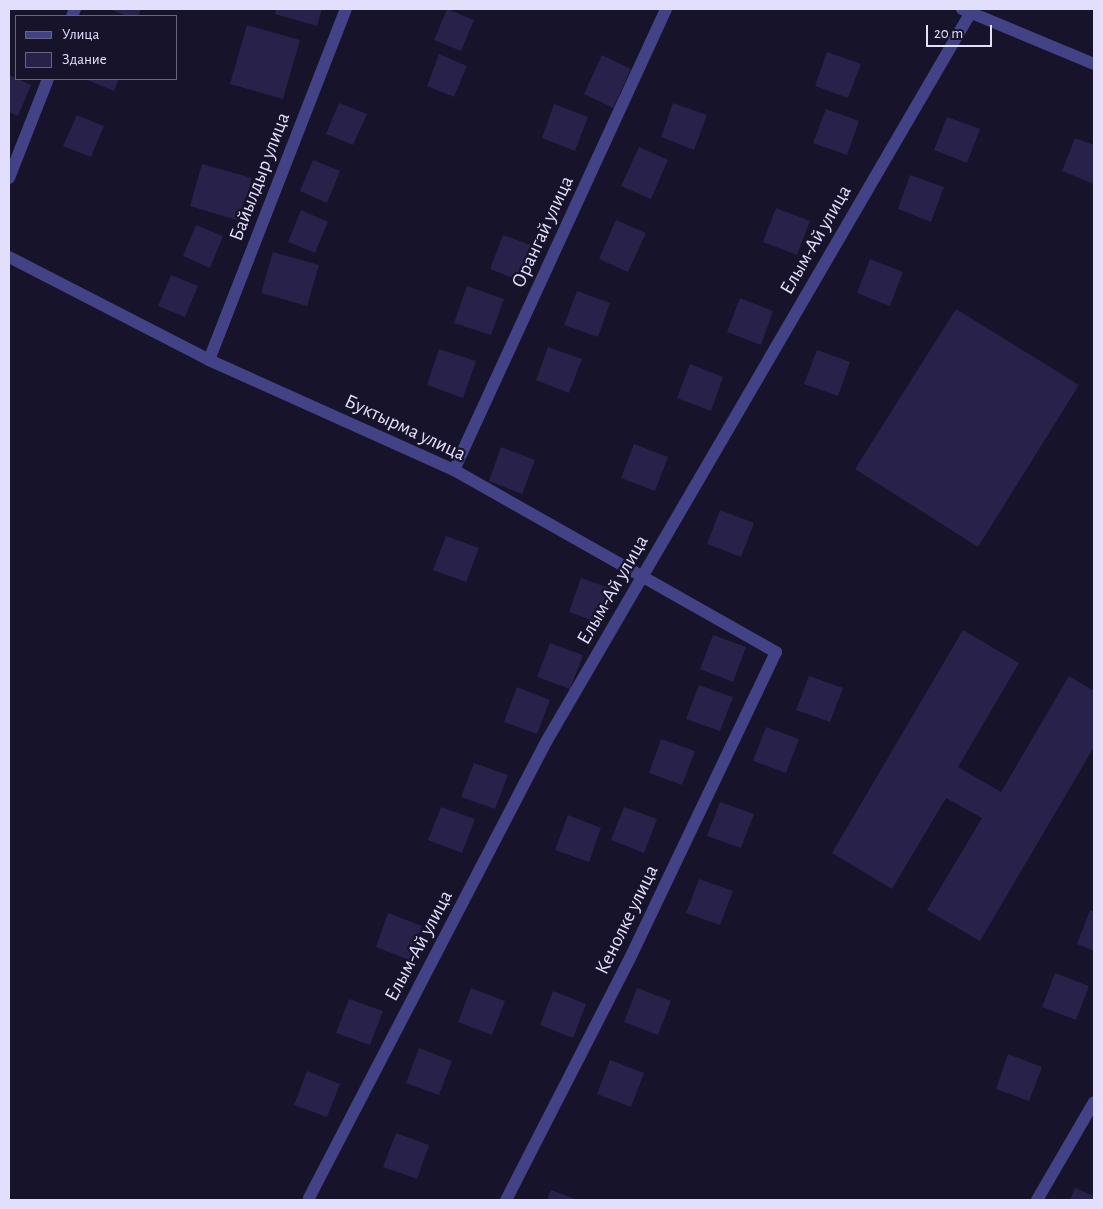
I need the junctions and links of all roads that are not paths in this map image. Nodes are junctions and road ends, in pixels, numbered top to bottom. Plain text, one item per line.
1 (346, 9) edge
2 (666, 9) edge
3 (966, 10) edge
4 (1094, 64) edge
5 (48, 80) edge
6 (9, 178) edge
7 (9, 257) edge
8 (209, 360) junction
9 (454, 470) junction
10 (642, 576) junction
11 (776, 652) joint
12 (1094, 1102) edge
13 (309, 1198) dead end
14 (506, 1200) edge
15 (1037, 1200) edge

1 - 8 street, Байылдыр улица
2 - 9 street, Орангай улица
3 - 4 street
3 - 10 street, Елым-Ай улица
5 - 6 street
7 - 8 street, Буктырма улица
8 - 9 street, Буктырма улица
9 - 10 street, Буктырма улица
10 - 11 street, Буктырма улица
10 - 13 street, Елым-Ай улица
11 - 14 street, Кенолке улица
12 - 15 street

